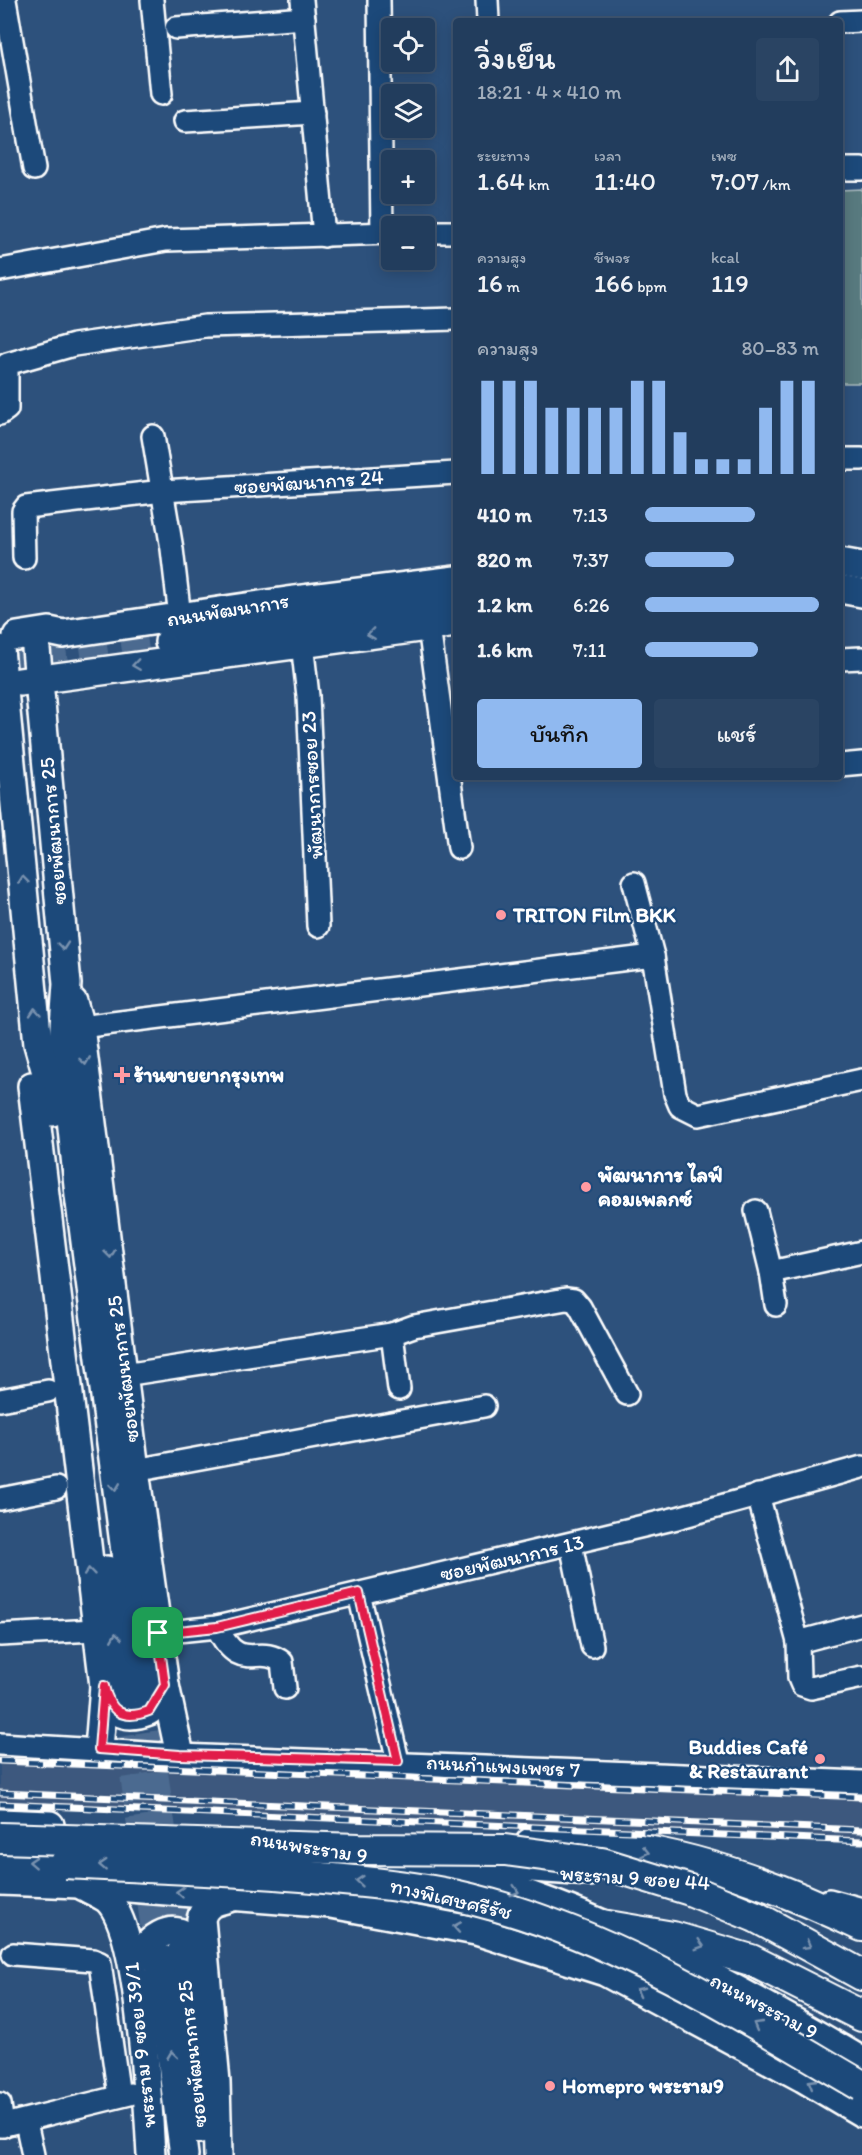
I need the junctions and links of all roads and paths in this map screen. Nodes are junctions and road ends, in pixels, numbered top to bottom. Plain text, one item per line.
1 (5, 0) edge
2 (152, 0) edge
3 (379, 0) edge
4 (487, 0) edge
5 (303, 9) edge
6 (488, 18) edge
7 (862, 21) edge
8 (843, 22) edge
9 (176, 28) dead end
10 (161, 94) dead end
11 (313, 113) junction
12 (185, 121) dead end
13 (34, 169) dead end
14 (843, 169) edge
15 (862, 169) edge
16 (386, 216) edge
17 (435, 232) edge
18 (453, 232) edge
19 (381, 233) edge
20 (324, 236) junction
21 (0, 270) edge
22 (453, 319) edge
23 (0, 414) edge
24 (153, 436) dead end
25 (843, 459) edge
26 (862, 459) edge
27 (453, 473) edge
28 (162, 491) junction
29 (24, 558) dead end
30 (453, 581) edge
31 (843, 590) edge
32 (453, 592) edge
33 (862, 593) edge
34 (843, 597) edge
35 (862, 598) edge
36 (453, 603) edge
37 (453, 623) edge
38 (429, 627) junction
39 (63, 634) junction
40 (169, 634) junction
41 (0, 638) edge
42 (35, 638) junction
43 (0, 643) edge
44 (302, 644) junction
45 (0, 649) edge
46 (862, 658) edge
47 (843, 659) edge
48 (39, 679) junction
49 (2, 684) edge
50 (452, 757) edge
51 (862, 763) edge
52 (843, 765) edge
53 (454, 780) edge
54 (52, 811) junction
55 (16, 814) junction
56 (459, 848) dead end
57 (634, 883) dead end
58 (318, 926) dead end
59 (653, 956) junction
60 (67, 984) junction
61 (81, 1027) junction
62 (38, 1044) junction
63 (862, 1080) edge
64 (756, 1211) dead end
65 (862, 1252) edge
66 (771, 1272) junction
67 (776, 1305) dead end
68 (392, 1334) junction
69 (124, 1375) junction
70 (399, 1389) dead end
71 (48, 1391) dead end
72 (627, 1394) dead end
73 (0, 1400) edge
74 (484, 1406) dead end
75 (862, 1467) edge
76 (135, 1470) junction
77 (56, 1488) dead end
78 (758, 1495) junction
79 (0, 1500) edge
80 (571, 1544) junction
81 (359, 1593) junction
82 (862, 1625) edge
83 (217, 1627) junction
84 (95, 1630) junction
85 (158, 1633) junction
86 (0, 1635) edge
87 (798, 1642) junction
88 (592, 1647) dead end
89 (862, 1677) edge
90 (285, 1688) dead end
91 (134, 1689) junction
92 (0, 1744) edge
93 (99, 1749) junction
94 (180, 1755) junction
95 (398, 1761) junction
96 (862, 1782) edge
97 (0, 1823) edge
98 (0, 1838) edge
99 (356, 1853) junction
100 (0, 1860) edge
101 (405, 1863) junction
102 (0, 1881) edge
103 (79, 1884) junction
104 (774, 1887) junction
105 (237, 1896) junction
106 (862, 1909) edge
107 (602, 1924) junction
108 (862, 1926) edge
109 (13, 1954) dead end
110 (169, 1958) junction
111 (862, 1975) edge
112 (862, 2016) edge
113 (862, 2061) edge
114 (862, 2086) edge
115 (147, 2090) junction
116 (119, 2096) junction
117 (0, 2104) edge
118 (862, 2114) edge
119 (26, 2122) junction
120 (2, 2126) edge
121 (33, 2155) edge
122 (151, 2155) edge
123 (184, 2155) edge
124 (202, 2155) edge
125 (218, 2155) edge

1 - 13 street
2 - 10 street
3 - 16 street
4 - 6 street
5 - 9 street
5 - 11 street
7 - 8 street
11 - 12 street
11 - 20 street
14 - 15 street
17 - 18 street
19 - 20 street
20 - 21 street
22 - 23 street
24 - 28 street
25 - 26 street
27 - 28 street, ซอยพัฒนาการ 24
28 - 29 street, ซอยพัฒนาการ 24
28 - 40 street
30 - 40 main road, ถนนพัฒนาการ
31 - 33 main road
32 - 40 main road, ถนนพัฒนาการ
34 - 35 main road
36 - 40 main road, ถนนพัฒนาการ
37 - 38 main road, ถนนพัฒนาการ
38 -> 44 main road, ถนนพัฒนาการ
38 - 50 street
39 - 40 main road, ถนนพัฒนาการ
39 - 41 main road, ถนนพัฒนาการ
39 - 42 main road
40 - 44 main road, ถนนพัฒนาการ
40 -> 48 main road, ถนนพัฒนาการ
42 - 43 main road
42 - 48 main road, ซอยพัฒนาการ 25
44 - 58 street, พัฒนาการซอย 23
45 - 49 main road, ซอยพัฒนาการ 25
46 - 47 street
48 - 49 main road, ถนนพัฒนาการ
48 - 54 main road, ซอยพัฒนาการ 25
49 - 55 main road, ซอยพัฒนาการ 25
51 - 52 street
53 - 56 street
54 - 55 main road
54 -> 60 main road, ซอยพัฒนาการ 25
62 -> 55 main road, ซอยพัฒนาการ 25
57 - 59 street
59 - 61 street
59 - 63 street
60 - 61 main road, ซอยพัฒนาการ 25
60 -> 91 main road, ซอยพัฒนาการ 25
61 -> 69 main road, ซอยพัฒนาการ 25
84 -> 62 main road, ซอยพัฒนาการ 25
91 -> 62 main road, ซอยพัฒนาการ 25
64 - 66 street
65 - 66 street
66 - 67 street
68 - 69 street
68 - 70 street
68 - 72 street
69 - 76 main road, ซอยพัฒนาการ 25
71 - 73 street
74 - 76 street
75 - 78 street, ซอยพัฒนาการ 13
76 - 85 main road, ซอยพัฒนาการ 25
77 - 79 street
78 - 80 street, ซอยพัฒนาการ 13
78 - 87 street
80 - 81 street, ซอยพัฒนาการ 13
80 - 88 street
81 - 83 street, ซอยพัฒนาการ 13
81 - 95 street
82 - 87 street
83 - 85 street, ซอยพัฒนาการ 13
83 - 90 street
84 - 86 street
84 - 91 main road, ซอยพัฒนาการ 25
85 - 91 main road, ซอยพัฒนาการ 25
87 - 89 street
91 - 93 main road, ซอยพัฒนาการ 25
91 - 94 main road, ซอยพัฒนาการ 25
92 - 93 street, ถนนกำแพงเพชร 7
93 - 94 street, ถนนกำแพงเพชร 7
94 - 95 street, ถนนกำแพงเพชร 7
95 - 96 street, ถนนกำแพงเพชร 7
97 - 99 main road, ถนนพระราม 9
98 -> 111 highway, ทางพิเศษศรีรัช, bridge
99 - 101 main road, ถนนพระราม 9
99 -> 104 highway
114 -> 100 highway, ทางพิเศษศรีรัช, bridge
101 - 104 street, พระราม 9 ซอย 44
101 -> 107 main road, ถนนพระราม 9
102 - 103 main road
105 -> 103 main road
103 - 110 main road, พระราม 9 ซอย 39/1
104 - 106 street, พระราม 9 ซอย 44
104 - 108 highway
105 - 110 main road, พระราม 9 ซอย 39/1
118 -> 105 main road
107 -> 112 highway
107 - 113 main road, ถนนพระราม 9
109 - 116 street
110 - 115 main road, พระราม 9 ซอย 39/1
123 -> 110 main road, ซอยพัฒนาการ 25
110 - 124 main road, ซอยพัฒนาการ 25
110 - 125 main road, พระราม 9 ซอย 39/1
115 - 116 street
115 - 122 main road, พระราม 9 ซอย 39/1
116 - 119 street
117 - 120 street
119 - 120 street
119 - 121 street

